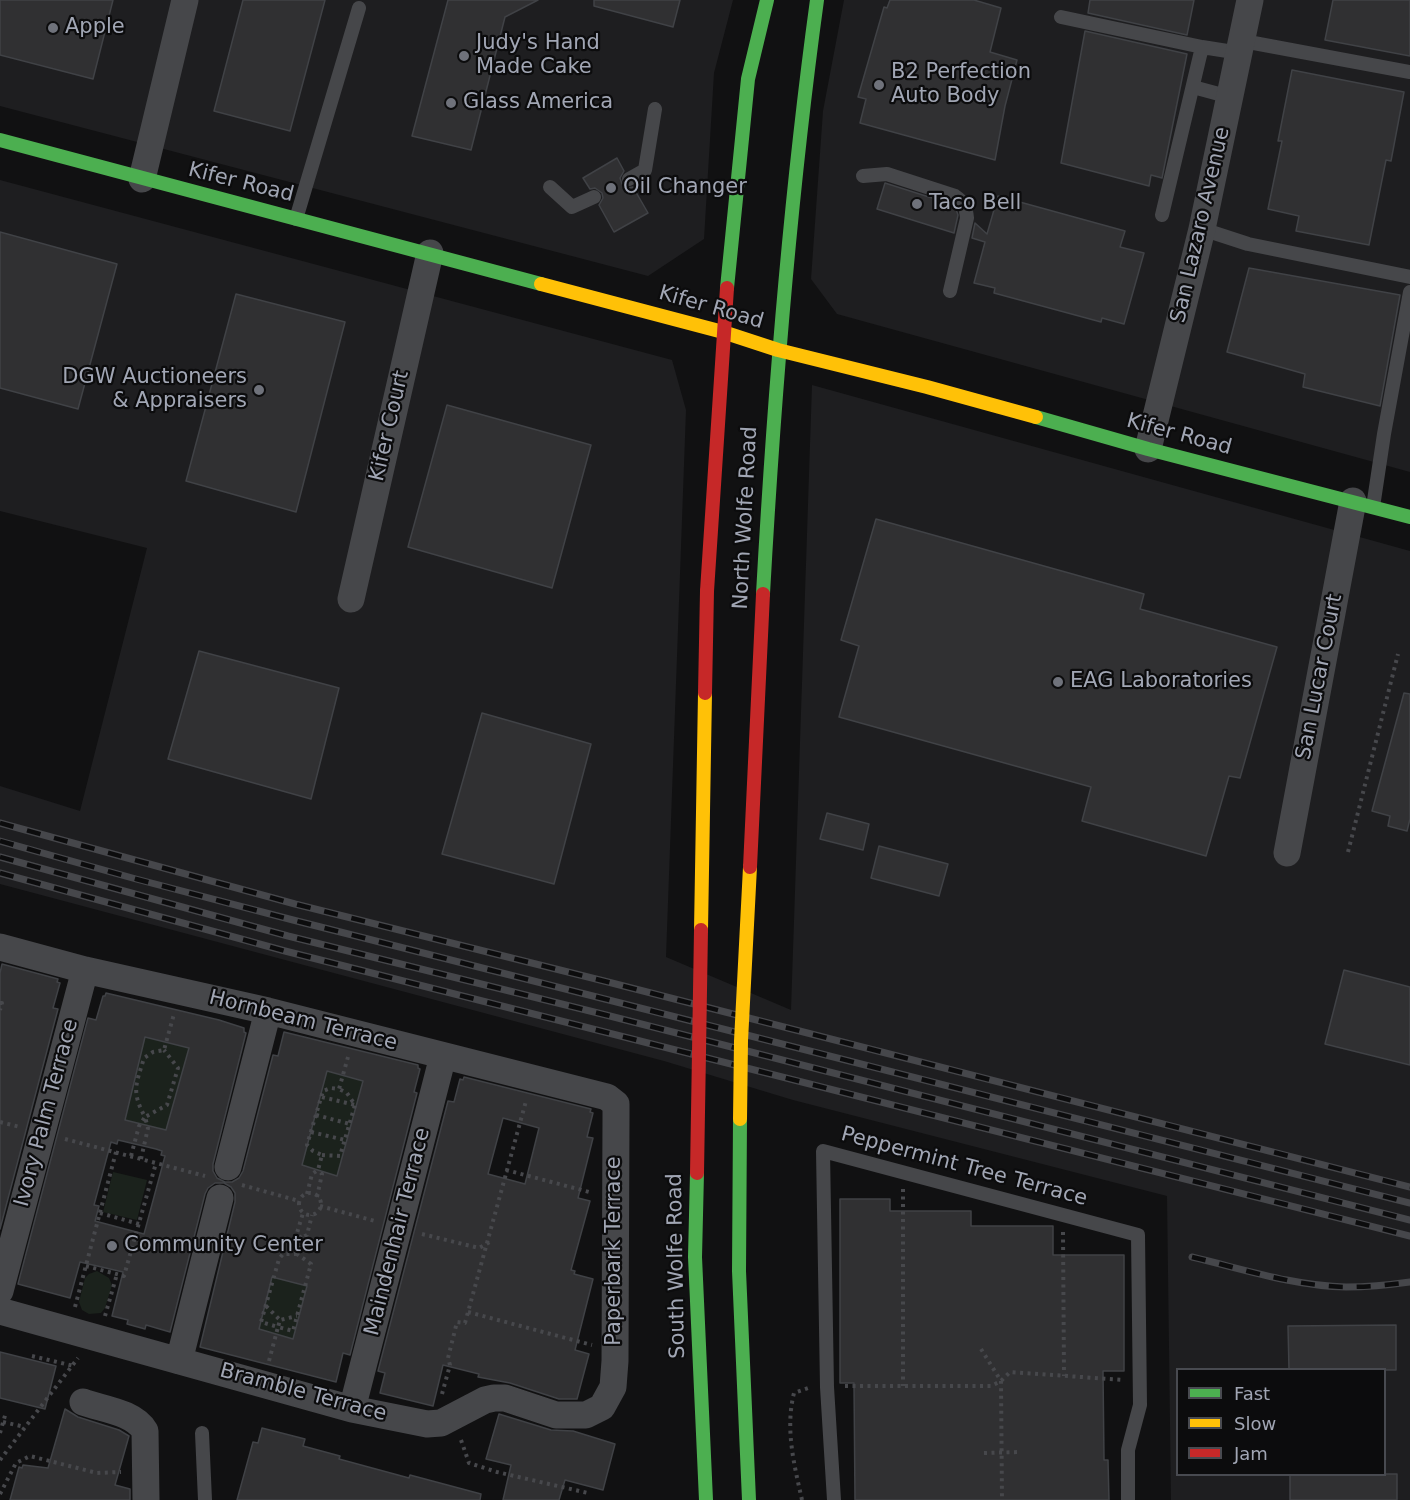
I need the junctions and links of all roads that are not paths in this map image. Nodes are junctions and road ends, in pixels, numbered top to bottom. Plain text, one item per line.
1 (185, 0) edge
2 (767, 0) edge
3 (818, 0) edge
4 (1250, 0) edge
5 (359, 9) dead end
6 (1061, 17) dead end
7 (1202, 47) junction
8 (1241, 47) junction
9 (1410, 72) edge
10 (1193, 87) junction
11 (1230, 97) junction
12 (655, 109) dead end
13 (0, 140) edge
14 (863, 176) dead end
15 (142, 179) junction
16 (629, 179) dead end
17 (549, 188) dead end
18 (594, 197) dead end
19 (1162, 214) dead end
20 (296, 219) junction
21 (1202, 229) junction
22 (430, 253) junction
23 (1410, 277) edge
24 (950, 291) dead end
25 (1410, 292) edge
26 (723, 332) junction
27 (778, 350) junction
28 (1148, 449) junction
29 (1363, 504) junction
30 (1410, 517) edge
31 (351, 599) dead end
32 (1287, 853) dead end
33 (0, 947) edge
34 (85, 970) junction
35 (268, 1011) junction
36 (699, 1032) joint
37 (443, 1056) junction
38 (607, 1097) joint
39 (0, 1291) edge
40 (0, 1311) edge
41 (179, 1361) junction
42 (83, 1402) dead end
43 (602, 1407) joint
44 (352, 1408) junction
45 (202, 1433) dead end
46 (146, 1500) edge
47 (205, 1500) edge
48 (706, 1500) edge
49 (749, 1500) edge
50 (834, 1500) edge
51 (1128, 1500) edge

1 - 15 street
2 - 26 main road, North Wolfe Road
3 - 27 main road, North Wolfe Road
4 - 8 street, San Lazaro Avenue
5 - 20 lane
6 - 7 lane
7 - 8 lane
7 - 10 lane
8 - 9 lane
8 - 11 street, San Lazaro Avenue
10 - 11 lane
10 - 19 lane
11 - 21 street, San Lazaro Avenue
12 - 16 lane
13 - 15 main road, Kifer Road
14 - 24 lane
15 - 20 main road, Kifer Road
17 - 18 lane
20 - 22 main road, Kifer Road
21 - 23 lane
21 - 28 street, San Lazaro Avenue
22 - 26 main road, Kifer Road
22 - 31 street, Kifer Court
25 - 29 lane
26 - 27 main road, Kifer Road
26 - 36 main road, North Wolfe Road, bridge
27 - 28 main road, Kifer Road
27 - 49 main road, North Wolfe Road, bridge
28 - 29 main road, Kifer Road
29 - 30 main road, Kifer Road
29 - 32 street, San Lucar Court
33 - 34 street, Hornbeam Terrace
34 - 35 street, Hornbeam Terrace
34 - 39 street, Ivory Palm Terrace
35 - 37 street, Hornbeam Terrace
35 - 41 street
36 - 48 main road, South Wolfe Road, bridge
37 - 38 street, Hornbeam Terrace
37 - 44 street, Maindenhair Terrace
38 - 43 street, Paperbark Terrace
40 - 41 street, Bramble Terrace
41 - 44 street, Bramble Terrace
42 - 46 street
43 - 44 street, Bramble Terrace
45 - 47 lane
50 - 51 lane, Peppermint Tree Terrace

